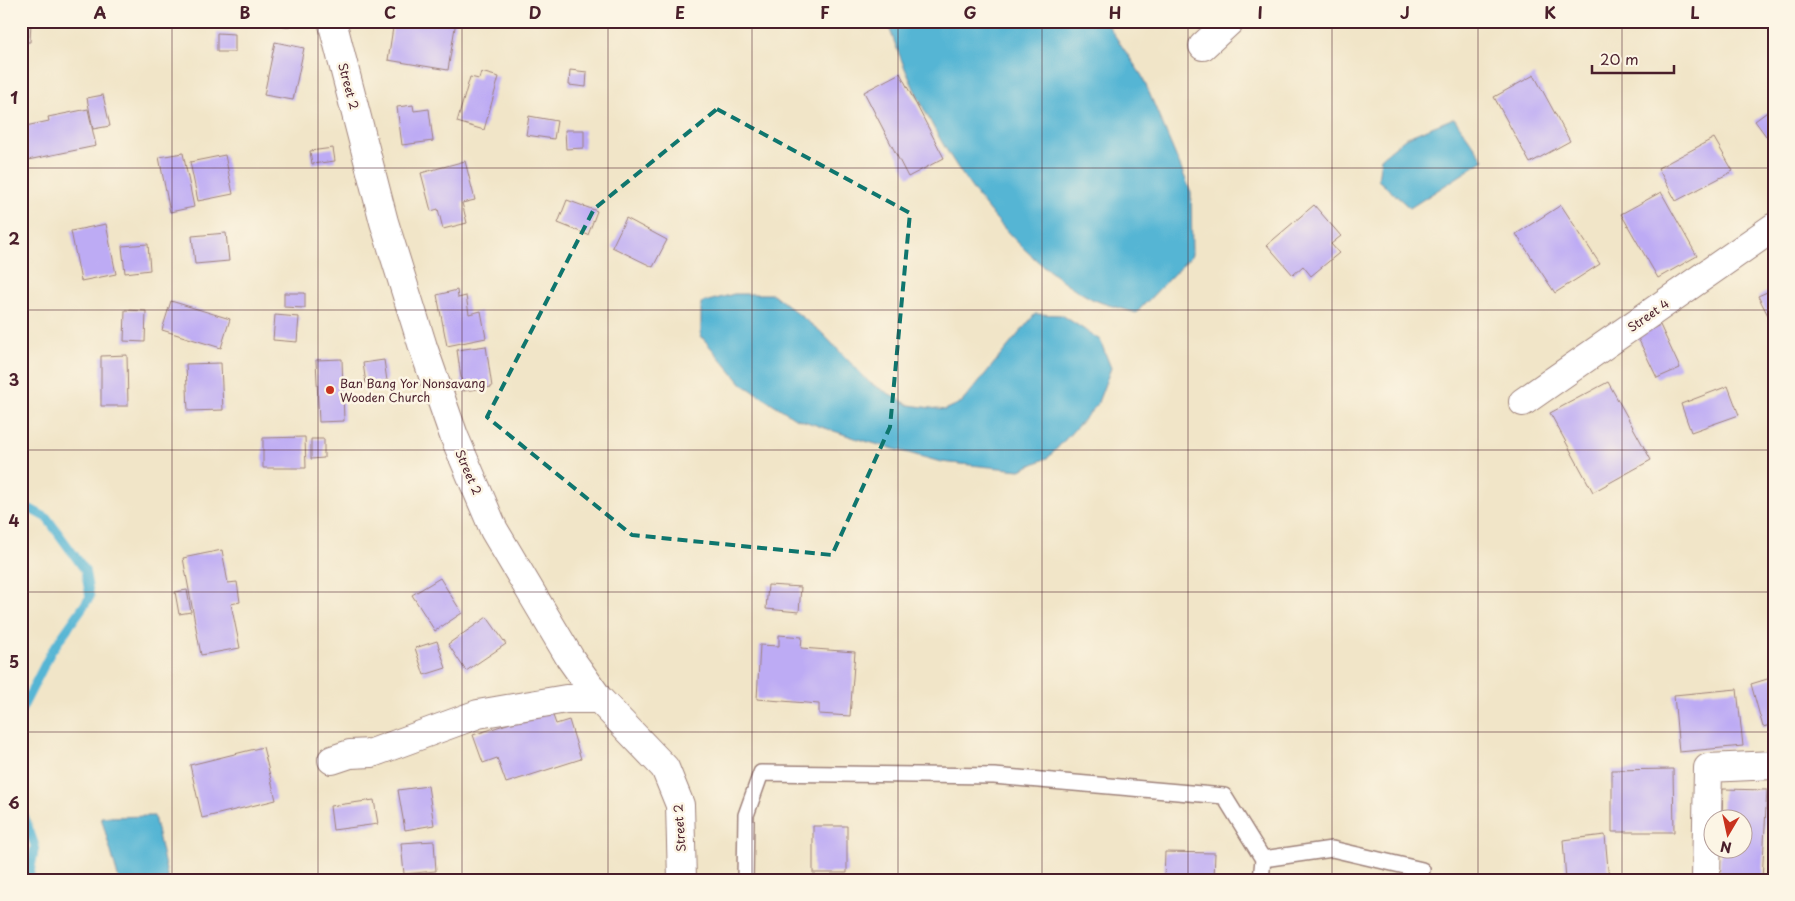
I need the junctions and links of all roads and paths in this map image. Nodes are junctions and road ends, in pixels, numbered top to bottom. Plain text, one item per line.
1 (332, 21) edge
2 (1230, 21) edge
3 (1203, 46) dead end
4 (1774, 227) edge
5 (1523, 402) dead end
6 (599, 699) junction
7 (332, 760) dead end
8 (1774, 765) edge
9 (1263, 859) junction
10 (1422, 870) dead end
11 (682, 880) edge
12 (745, 880) edge
13 (1261, 880) edge
14 (1706, 880) edge

1 - 6 street, Street 2
2 - 3 street
4 - 5 street, Street 4
6 - 7 street
6 - 11 street, Street 2
8 - 14 street
9 - 10 lane
9 - 12 lane
9 - 13 lane

